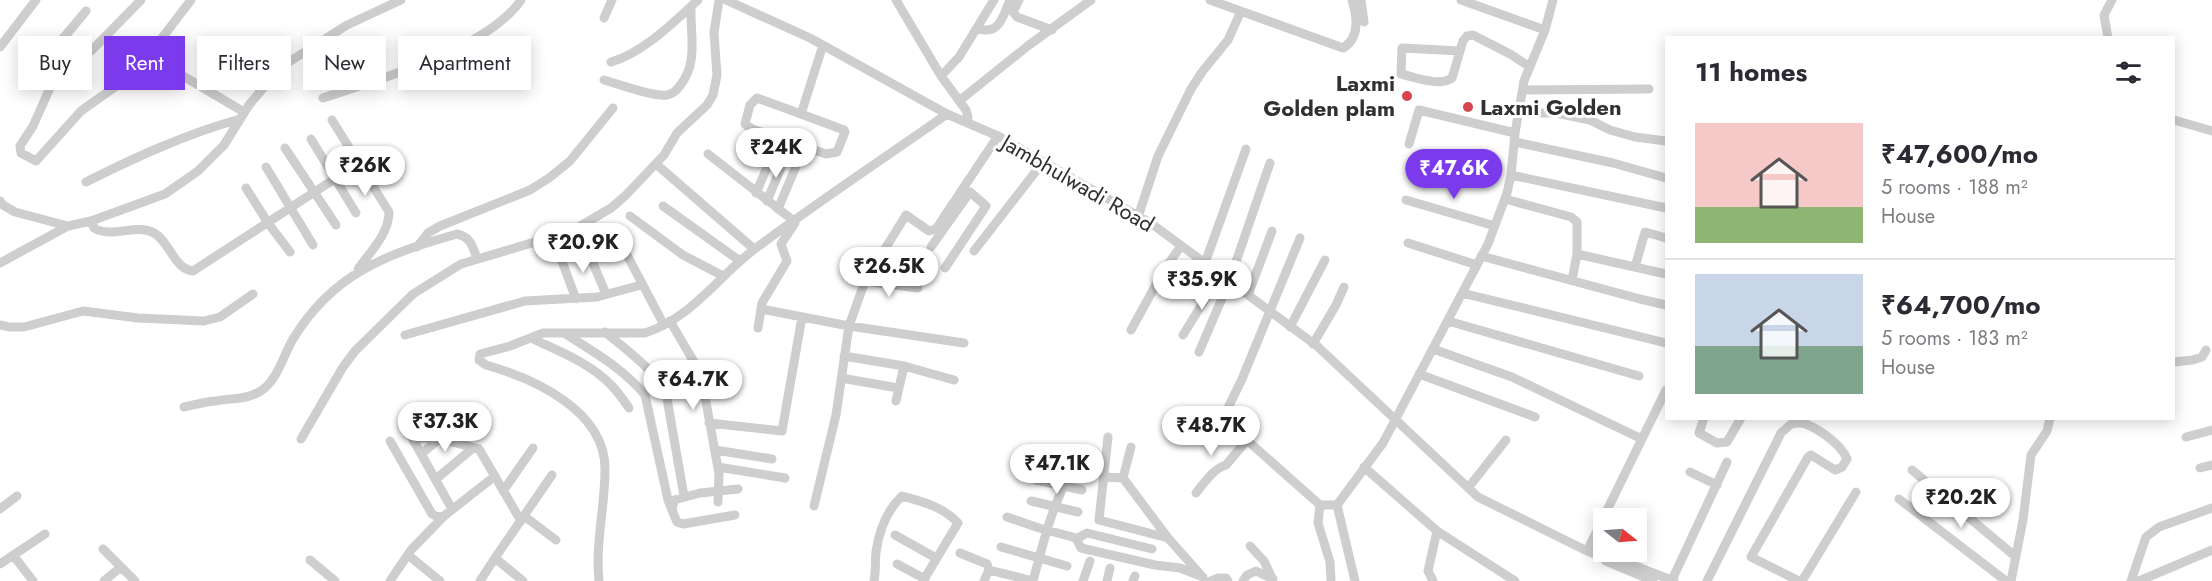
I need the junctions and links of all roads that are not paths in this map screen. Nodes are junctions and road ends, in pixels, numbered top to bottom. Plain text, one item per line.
1 (36, 0) edge
2 (141, 0) edge
3 (191, 0) edge
4 (401, 0) edge
5 (521, 0) edge
6 (612, 0) edge
7 (719, 0) edge
8 (726, 0) edge
9 (896, 0) edge
10 (994, 0) edge
11 (1010, 0) edge
12 (1019, 0) edge
13 (1091, 0) edge
14 (1210, 0) edge
15 (1352, 0) edge
16 (1361, 0) edge
17 (1461, 0) edge
18 (1553, 0) edge
19 (2112, 0) edge
20 (695, 3) edge
21 (86, 11) dead end
22 (1241, 11) junction
23 (604, 18) dead end
24 (1364, 22) dead end
25 (978, 29) junction
26 (1052, 30) junction
27 (1545, 30) junction
28 (65, 36) edge
29 (2108, 36) edge
30 (823, 45) junction
31 (0, 47) edge
32 (92, 50) edge
33 (1460, 51) junction
34 (611, 62) dead end
35 (1530, 67) junction
36 (185, 76) edge
37 (941, 76) junction
38 (604, 80) dead end
39 (48, 90) edge
40 (1522, 90) junction
41 (1649, 90) dead end
42 (323, 98) dead end
43 (959, 101) junction
44 (614, 108) dead end
45 (1519, 113) junction
46 (801, 114) junction
47 (947, 114) junction
48 (242, 116) junction
49 (332, 120) dead end
50 (2175, 120) edge
51 (967, 122) junction
52 (2212, 131) edge
53 (998, 136) junction
54 (1515, 138) junction
55 (311, 139) dead end
56 (1665, 141) edge
57 (1409, 144) dead end
58 (285, 148) dead end
59 (1246, 149) dead end
60 (774, 151) dead end
61 (708, 154) dead end
62 (370, 156) dead end
63 (785, 158) dead end
64 (799, 159) dead end
65 (1043, 162) junction
66 (359, 163) junction
67 (1270, 163) dead end
68 (656, 164) junction
69 (266, 167) dead end
70 (1511, 175) junction
71 (336, 178) junction
72 (1665, 178) edge
73 (86, 182) dead end
74 (246, 188) dead end
75 (967, 189) junction
76 (314, 193) junction
77 (756, 193) junction
78 (1505, 199) junction
79 (1406, 200) dead end
80 (0, 201) edge
81 (767, 201) junction
82 (663, 206) dead end
83 (291, 208) junction
84 (1665, 208) edge
85 (778, 209) junction
86 (356, 213) dead end
87 (630, 216) dead end
88 (1138, 216) junction
89 (91, 221) junction
90 (794, 221) junction
91 (268, 223) junction
92 (336, 225) dead end
93 (68, 226) junction
94 (1495, 226) junction
95 (1272, 231) dead end
96 (618, 238) dead end
97 (1300, 238) dead end
98 (1665, 238) edge
99 (1408, 243) dead end
100 (585, 244) dead end
101 (313, 245) dead end
102 (1181, 246) junction
103 (931, 247) dead end
104 (417, 248) junction
105 (557, 248) dead end
106 (754, 249) junction
107 (974, 251) dead end
108 (290, 252) dead end
109 (1577, 254) junction
110 (477, 259) junction
111 (1325, 260) dead end
112 (1479, 260) junction
113 (740, 261) junction
114 (0, 263) edge
115 (1205, 263) junction
116 (1635, 267) junction
117 (945, 268) dead end
118 (355, 273) junction
119 (1665, 274) edge
120 (1220, 275) junction
121 (723, 276) junction
122 (1572, 280) junction
123 (865, 281) junction
124 (1230, 282) junction
125 (641, 285) junction
126 (1344, 286) dead end
127 (918, 288) dead end
128 (1462, 293) junction
129 (253, 294) dead end
130 (606, 294) junction
131 (1248, 295) junction
132 (576, 299) junction
133 (1665, 304) edge
134 (761, 309) junction
135 (1269, 311) junction
136 (802, 317) junction
137 (1448, 321) junction
138 (667, 323) junction
139 (0, 325) edge
140 (849, 326) junction
141 (1290, 327) junction
142 (758, 328) dead end
143 (1131, 330) dead end
144 (605, 332) junction
145 (564, 333) junction
146 (405, 335) dead end
147 (1183, 335) dead end
148 (531, 338) junction
149 (964, 343) dead end
150 (1665, 343) edge
151 (1313, 344) junction
152 (1433, 348) junction
153 (1198, 352) dead end
154 (2207, 355) edge
155 (844, 356) junction
156 (2175, 362) edge
157 (904, 366) junction
158 (1419, 374) junction
159 (1639, 376) dead end
160 (841, 378) junction
161 (954, 380) dead end
162 (898, 388) junction
163 (1665, 392) edge
164 (896, 401) dead end
165 (184, 407) dead end
166 (629, 408) dead end
167 (1535, 417) dead end
168 (1395, 420) junction
169 (1703, 420) edge
170 (1740, 420) edge
171 (2050, 420) edge
172 (709, 423) junction
173 (406, 426) dead end
174 (2212, 430) edge
175 (1108, 437) dead end
176 (2186, 437) dead end
177 (301, 439) dead end
178 (1642, 439) junction
179 (413, 440) junction
180 (438, 440) junction
181 (1247, 440) junction
182 (1506, 440) dead end
183 (390, 441) dead end
184 (1131, 447) dead end
185 (472, 448) junction
186 (533, 448) dead end
187 (715, 450) junction
188 (421, 454) junction
189 (772, 459) dead end
190 (1727, 462) dead end
191 (2212, 465) edge
192 (718, 467) junction
193 (1364, 467) junction
194 (2200, 468) dead end
195 (1912, 470) dead end
196 (1071, 472) dead end
197 (1690, 472) dead end
198 (552, 475) dead end
199 (495, 476) junction
200 (1104, 477) junction
201 (784, 478) dead end
202 (1123, 478) junction
203 (436, 479) junction
204 (1036, 480) dead end
205 (1717, 485) junction
206 (1063, 487) junction
207 (1468, 488) junction
208 (738, 489) dead end
209 (718, 490) junction
210 (1082, 490) dead end
211 (503, 491) junction
212 (1856, 492) dead end
213 (1196, 493) dead end
214 (17, 496) dead end
215 (684, 496) junction
216 (1899, 498) dead end
217 (1031, 501) dead end
218 (718, 502) dead end
219 (1320, 505) junction
220 (814, 506) dead end
221 (1337, 506) junction
222 (452, 508) junction
223 (1055, 508) junction
224 (2212, 508) edge
225 (0, 509) edge
226 (672, 510) junction
227 (1078, 512) dead end
228 (735, 515) dead end
229 (444, 516) junction
230 (1007, 517) dead end
231 (522, 518) junction
232 (1046, 530) junction
233 (1437, 531) junction
234 (45, 534) dead end
235 (895, 535) dead end
236 (1168, 538) junction
237 (1076, 539) junction
238 (556, 540) dead end
239 (1250, 546) dead end
240 (1001, 547) dead end
241 (103, 549) dead end
242 (1152, 549) dead end
243 (2212, 550) edge
244 (1587, 551) junction
245 (960, 553) dead end
246 (13, 555) junction
247 (408, 555) junction
248 (2016, 556) junction
249 (1039, 557) junction
250 (495, 558) junction
251 (936, 558) junction
252 (310, 560) dead end
253 (1090, 561) dead end
254 (1351, 561) junction
255 (0, 564) edge
256 (897, 564) dead end
257 (1067, 566) dead end
258 (1330, 566) junction
259 (121, 567) junction
260 (1110, 568) dead end
261 (989, 570) junction
262 (1641, 575) edge
263 (924, 580) edge
264 (1205, 580) edge
265 (1273, 580) edge
266 (1673, 580) edge
267 (33, 581) edge
268 (104, 581) edge
269 (135, 581) edge
270 (335, 581) edge
271 (390, 581) edge
272 (428, 581) edge
273 (436, 581) edge
274 (440, 581) edge
275 (480, 581) edge
276 (523, 581) edge
277 (599, 581) edge
278 (874, 581) edge
279 (984, 581) edge
280 (1033, 581) edge
281 (1083, 581) edge
282 (1107, 581) edge
283 (1228, 581) edge
284 (1244, 581) edge
285 (1331, 581) edge
286 (1355, 581) edge
287 (1433, 581) edge
288 (1515, 581) edge
289 (1653, 581) edge
290 (1707, 581) edge
291 (1800, 581) edge
292 (2006, 581) edge
293 (2011, 581) edge
294 (2131, 581) edge
295 (2139, 581) edge

1 - 31 street
2 - 32 street
3 - 39 street
4 - 48 street
5 - 42 street
6 - 23 street
7 - 68 street
8 - 30 street, Jambhulwadi Road
9 - 37 street
10 - 25 street
11 - 25 street
12 - 26 street
13 - 26 street
14 - 22 street
15 - 22 street
16 - 24 street
17 - 27 street
18 - 27 street
19 - 29 street
20 - 34 street
20 - 38 street
21 - 28 street
22 - 88 street
25 - 37 street
26 - 43 street
27 - 35 street
30 - 46 street
30 - 47 street, Jambhulwadi Road
33 - 33 street
33 - 35 street
35 - 40 street
36 - 48 street
37 - 43 street
40 - 41 street
40 - 45 street
43 - 51 street
44 - 104 street
45 - 54 street
45 - 56 street
46 - 46 street
47 - 51 street, Jambhulwadi Road
47 - 90 street
48 - 73 street
48 - 89 street
49 - 66 street
50 - 52 street
51 - 53 street, Jambhulwadi Road
53 - 65 street, Jambhulwadi Road
53 - 75 street
54 - 57 street
54 - 70 street
54 - 72 street
55 - 71 street
58 - 76 street
59 - 115 street
60 - 77 street
61 - 77 street
62 - 66 street
63 - 81 street
64 - 85 street
65 - 88 street, Jambhulwadi Road
65 - 107 street
66 - 71 street
66 - 118 street
67 - 124 street
68 - 106 street
68 - 110 street
69 - 83 street
70 - 78 street
70 - 84 street
71 - 76 street
71 - 86 street
74 - 91 street
75 - 103 street
75 - 117 street
75 - 123 street
76 - 83 street
76 - 92 street
77 - 81 street
78 - 94 street
78 - 109 street
79 - 94 street
80 - 93 street
81 - 85 street
82 - 113 street
83 - 91 street
83 - 101 street
85 - 90 street
87 - 121 street
88 - 102 street, Jambhulwadi Road
89 - 91 street
89 - 93 street
90 - 106 street
90 - 134 street
91 - 108 street
93 - 114 street
94 - 112 street
95 - 131 street
96 - 125 street
97 - 135 street
98 - 116 street
99 - 112 street
100 - 130 street
102 - 115 street, Jambhulwadi Road
102 - 143 street
104 - 110 street
104 - 118 street
105 - 132 street
106 - 113 street
109 - 116 street
109 - 122 street
110 - 177 street
111 - 141 street
112 - 122 street
112 - 128 street
113 - 121 street
115 - 120 street, Jambhulwadi Road
116 - 119 street
118 - 165 street
120 - 124 street, Jambhulwadi Road
120 - 147 street
121 - 138 street
122 - 133 street
123 - 127 street
123 - 140 street
124 - 131 street, Jambhulwadi Road
124 - 153 street
125 - 130 street
125 - 138 street
126 - 151 street
128 - 137 street
128 - 150 street
129 - 139 street
130 - 132 street
131 - 135 street, Jambhulwadi Road
132 - 146 street
134 - 136 street
134 - 142 street
135 - 141 street, Jambhulwadi Road
135 - 181 street
136 - 140 street
136 - 172 street
137 - 152 street
137 - 159 street
138 - 144 street
138 - 172 street
140 - 149 street
140 - 155 street
141 - 151 street, Jambhulwadi Road
144 - 145 street
144 - 215 street
145 - 148 street
145 - 226 street
148 - 166 street
148 - 277 street
151 - 168 street, Jambhulwadi Road
152 - 158 street
152 - 178 street
154 - 156 street
155 - 157 street
155 - 160 street
157 - 161 street
157 - 162 street
158 - 167 street
158 - 168 street
160 - 162 street
160 - 220 street
162 - 164 street
163 - 178 street
168 - 193 street
168 - 207 street, Jambhulwadi Road
169 - 170 street
171 - 248 street
172 - 187 street
173 - 179 street
174 - 176 street
175 - 200 street
178 - 244 street
179 - 180 street
179 - 188 street
180 - 185 street
180 - 188 street
181 - 213 street
181 - 219 street
182 - 207 street
183 - 229 street
184 - 202 street
185 - 199 street
185 - 203 street
186 - 211 street
187 - 189 street
187 - 192 street
188 - 203 street
190 - 205 street
191 - 194 street
192 - 201 street
192 - 209 street
193 - 221 street
193 - 233 street
195 - 248 street
196 - 206 street
197 - 205 street
198 - 231 street
199 - 211 street
199 - 222 street
200 - 202 street
200 - 236 street
202 - 236 street
203 - 222 street
204 - 206 street
205 - 266 street
206 - 210 street
206 - 223 street
207 - 244 street, Jambhulwadi Road
208 - 209 street
209 - 215 street
209 - 218 street
211 - 231 street
212 - 291 street
214 - 225 street
215 - 226 street
216 - 292 street
217 - 223 street
219 - 221 street
219 - 258 street
221 - 254 street
222 - 229 street
223 - 227 street
223 - 232 street
224 - 294 street
226 - 228 street
229 - 247 street
230 - 232 street
231 - 238 street
231 - 250 street
232 - 237 street
232 - 249 street
233 - 287 street
233 - 288 street
234 - 246 street
235 - 251 street
236 - 264 street
237 - 242 street
237 - 264 street
239 - 265 street
240 - 249 street
241 - 259 street
243 - 295 street
244 - 262 street, Jambhulwadi Road
245 - 261 street
246 - 255 street
246 - 267 street
247 - 271 street
247 - 274 street
248 - 293 street
249 - 257 street
249 - 280 street
250 - 275 street
250 - 276 street
251 - 263 street
251 - 278 street
252 - 270 street
253 - 281 street
254 - 258 street
254 - 286 street
256 - 263 street
258 - 285 street
259 - 268 street
259 - 269 street
260 - 282 street
261 - 279 street
261 - 280 street
262 - 266 street, Jambhulwadi Road
262 - 289 street, Jambhulwadi Road
264 - 283 street
265 - 284 street
272 - 273 street
290 - 291 street

